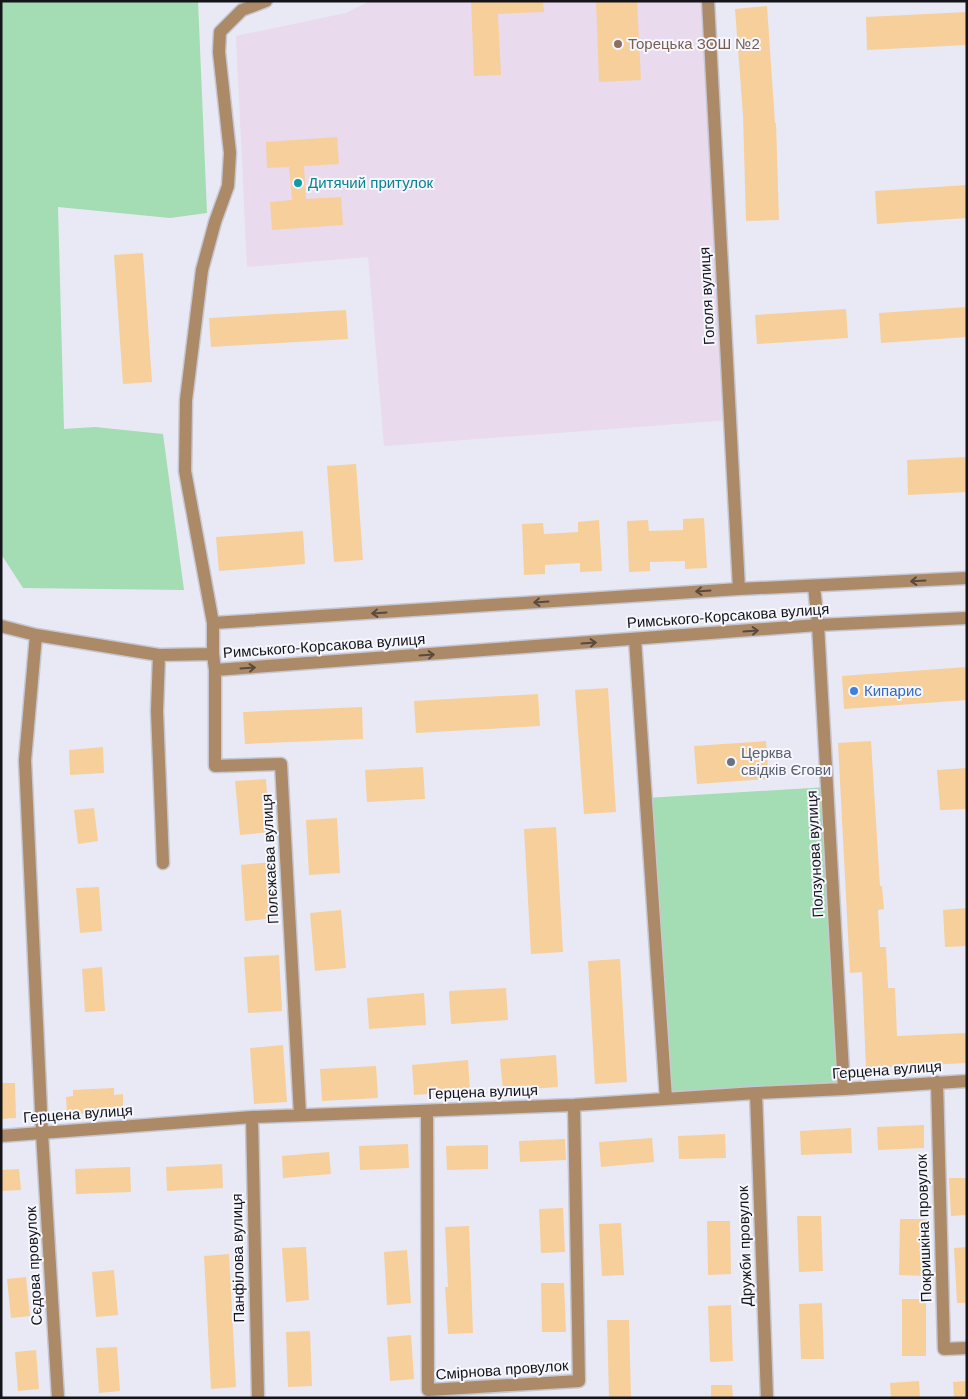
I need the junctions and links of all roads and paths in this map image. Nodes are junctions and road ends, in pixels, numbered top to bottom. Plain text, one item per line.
1 (266, 1) edge
2 (708, 1) edge
3 (967, 578) edge
4 (814, 586) junction
5 (739, 589) junction
6 (967, 618) edge
7 (213, 624) junction
8 (818, 625) junction
9 (1, 626) edge
10 (36, 635) junction
11 (636, 640) junction
12 (213, 654) junction
13 (159, 655) junction
14 (215, 670) junction
15 (163, 863) dead end
16 (967, 1081) edge
17 (936, 1082) junction
18 (844, 1089) junction
19 (756, 1093) junction
20 (666, 1098) junction
21 (574, 1104) junction
22 (427, 1111) junction
23 (300, 1115) junction
24 (252, 1117) junction
25 (42, 1133) junction
26 (1, 1136) edge
27 (967, 1348) edge
28 (58, 1398) edge
29 (258, 1398) edge
30 (767, 1398) edge

1 - 7 street
2 - 5 street, Гоголя вулиця
3 -> 4 street, Римського-Корсакова вулиця
4 - 5 street, Римського-Корсакова вулиця
4 - 8 street, Ползунова вулиця
5 -> 7 street, Римського-Корсакова вулиця
6 - 8 street, Римського-Корсакова вулиця
7 - 12 street, Римського-Корсакова вулиця
11 -> 8 street, Римського-Корсакова вулиця
8 - 18 street, Ползунова вулиця
9 - 10 street
10 - 13 street
10 - 25 street, Сєдова провулок
14 -> 11 street, Римського-Корсакова вулиця
11 - 20 street
12 - 13 street
12 - 14 street, Римського-Корсакова вулиця
13 - 15 street
14 - 23 street, Полєжаєва вулиця
16 - 17 street, Герцена вулиця
17 - 18 street, Герцена вулиця
17 - 27 street, Покришкіна провулок
18 - 19 street, Герцена вулиця
19 - 20 street, Герцена вулиця
19 - 30 street, Дружби провулок
20 - 21 street, Герцена вулиця
21 - 22 street, Герцена вулиця
21 - 22 street, Смірнова провулок
22 - 23 street, Герцена вулиця
23 - 24 street, Герцена вулиця
24 - 25 street, Герцена вулиця
24 - 29 street, Панфілова вулиця
25 - 26 street, Герцена вулиця
25 - 28 street, Сєдова провулок

